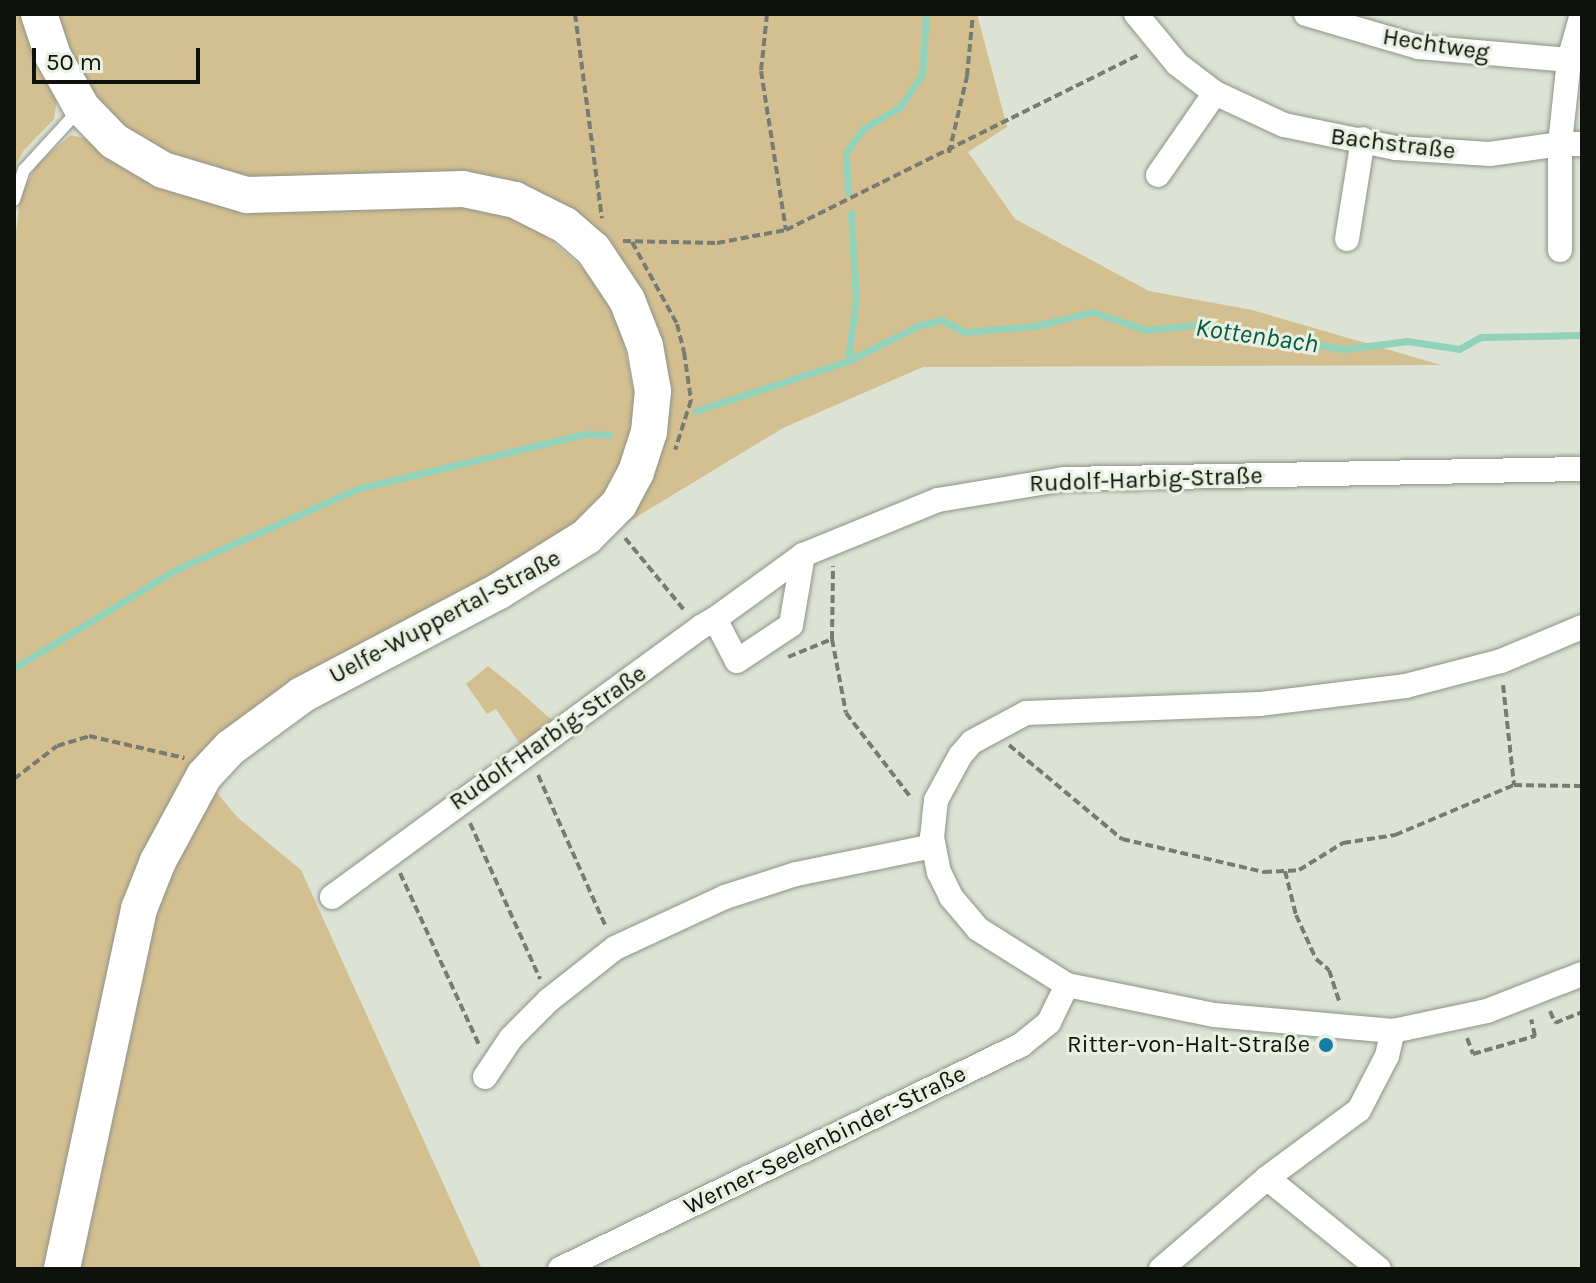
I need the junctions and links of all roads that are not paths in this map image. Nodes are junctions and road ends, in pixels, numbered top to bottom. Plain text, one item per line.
1 (39, 14) edge
2 (1136, 14) edge
3 (1306, 14) edge
4 (1582, 14) edge
5 (1569, 60) junction
6 (1215, 93) junction
7 (82, 108) junction
8 (1363, 139) junction
9 (1571, 144) edge
10 (1158, 175) dead end
11 (14, 200) edge
12 (1347, 239) dead end
13 (1560, 250) dead end
14 (1582, 469) edge
15 (803, 555) junction
16 (715, 619) junction
17 (1582, 627) edge
18 (932, 846) junction
19 (332, 897) dead end
20 (1582, 974) edge
21 (1067, 985) junction
22 (1393, 1031) junction
23 (487, 1072) road end
24 (1267, 1178) junction
25 (62, 1269) edge
26 (560, 1269) edge
27 (1161, 1269) edge
28 (1379, 1269) edge

1 - 7 main road, Uelfe-Wuppertal-Straße
2 - 6 street, Bachstraße
3 - 5 street, Hechtweg
4 - 5 street
5 - 9 street
6 - 8 street, Bachstraße
6 - 10 street
7 - 11 lane
7 - 25 main road, Uelfe-Wuppertal-Straße
8 - 9 street, Bachstraße
8 - 12 street
9 - 13 street
14 - 15 street, Rudolf-Harbig-Straße
15 - 16 street, Rudolf-Harbig-Straße
15 - 16 street
16 - 19 street, Rudolf-Harbig-Straße
17 - 18 street
18 - 21 street
18 - 23 street
20 - 22 street
21 - 22 street
21 - 26 street, Werner-Seelenbinder-Straße
22 - 24 street
24 - 27 street
24 - 28 street

